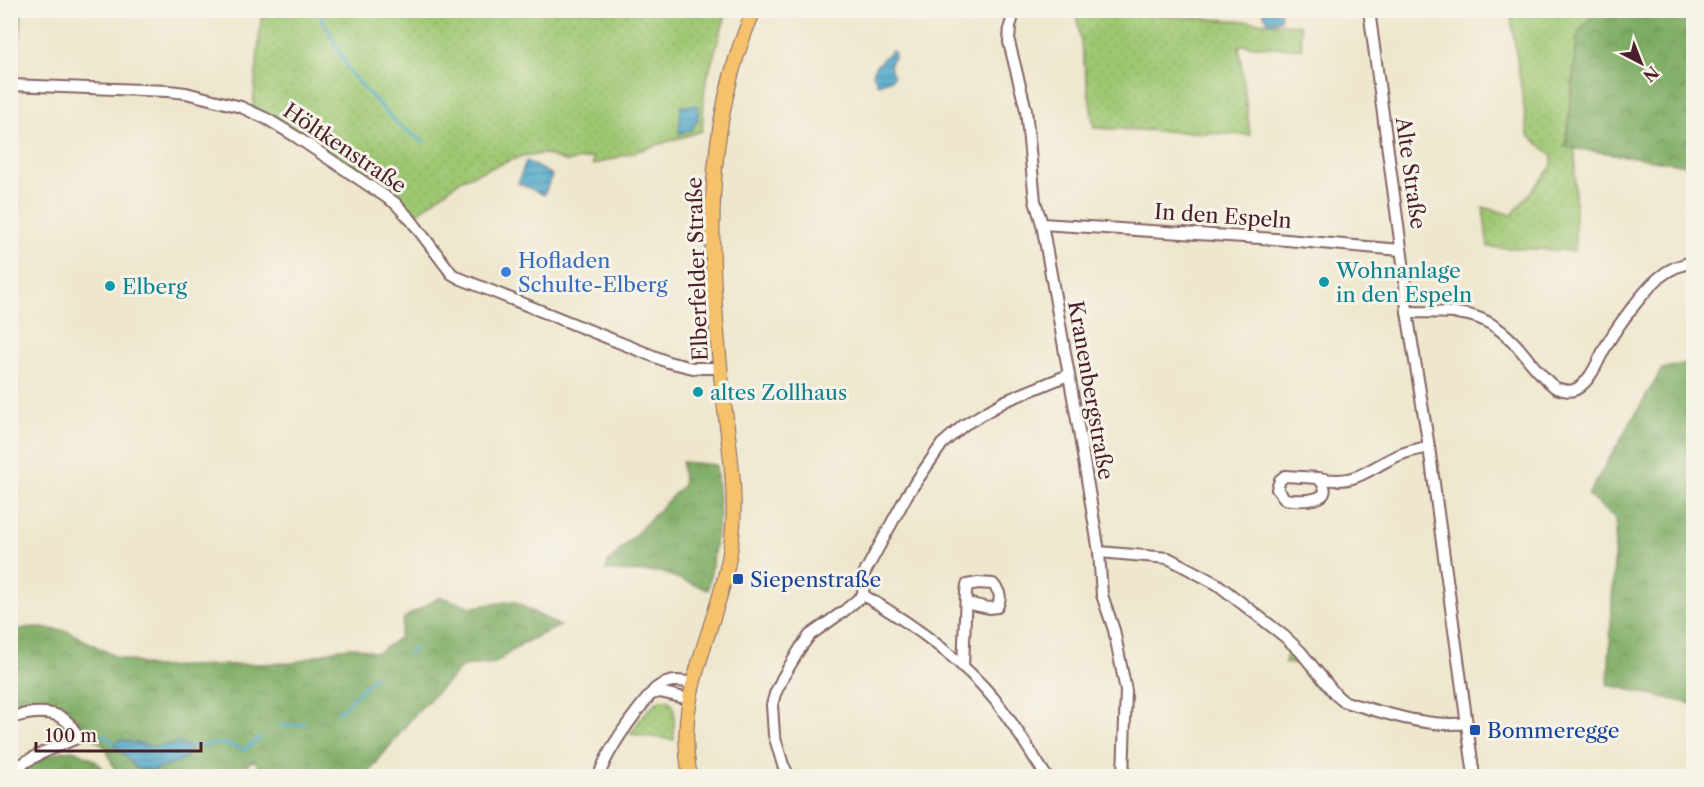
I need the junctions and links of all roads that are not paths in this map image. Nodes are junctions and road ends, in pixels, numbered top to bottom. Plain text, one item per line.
1 (754, 10) edge
2 (1015, 10) edge
3 (1369, 10) edge
4 (10, 85) edge
5 (1042, 224) junction
6 (1401, 250) junction
7 (1694, 262) edge
8 (1407, 312) junction
9 (720, 368) junction
10 (1068, 375) junction
11 (1429, 447) junction
12 (1318, 478) dead end
13 (1099, 552) junction
14 (863, 596) junction
15 (966, 603) dead end
16 (963, 667) junction
17 (693, 683) junction
18 (651, 694) junction
19 (689, 699) junction
20 (10, 718) edge
21 (1467, 723) junction
22 (10, 773) edge
23 (599, 777) edge
24 (690, 777) edge
25 (789, 777) edge
26 (1046, 777) edge
27 (1123, 777) edge
28 (1474, 777) edge

1 - 9 main road, Elberfelder Straße
2 - 5 street, Kranenbergstraße
3 - 6 street, Alte Straße
4 - 9 street, Höltkenstraße
5 - 6 street, In den Espeln
5 - 10 street, Kranenbergstraße
6 - 8 street, Alte Straße
7 - 8 street
8 - 11 street, Alte Straße
9 - 17 main road, Elberfelder Straße
10 - 13 street, Kranenbergstraße
10 - 14 street
11 - 12 street
11 - 21 street, Alte Straße
13 - 21 street
13 - 27 street, Kranenbergstraße
14 - 16 street
14 - 25 street
15 - 16 street
16 - 26 street
17 - 18 street
17 - 19 main road, Elberfelder Straße
18 - 19 street
18 - 23 street
19 - 24 main road, Elberfelder Straße
20 - 22 street
21 - 28 street, Alte Straße

